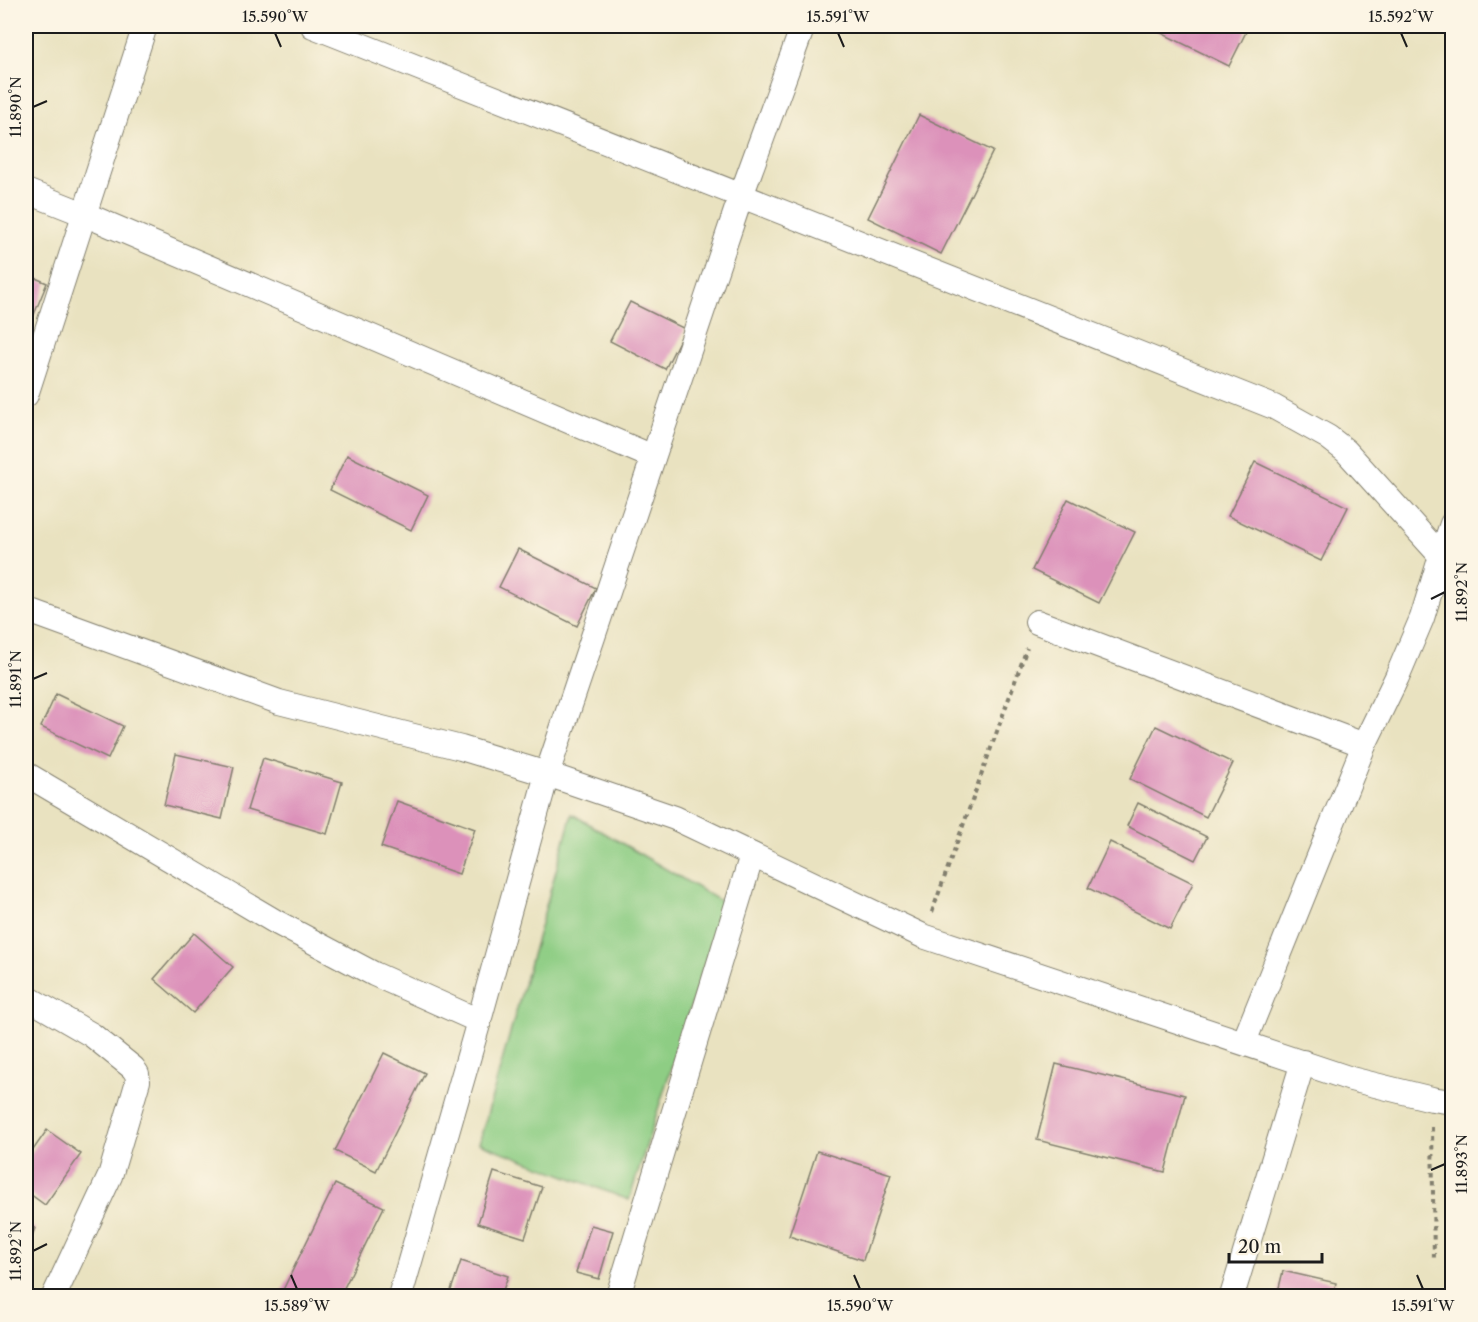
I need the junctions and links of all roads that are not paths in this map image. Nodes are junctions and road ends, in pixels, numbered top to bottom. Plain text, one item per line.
1 (145, 26) edge
2 (313, 26) edge
3 (803, 26) edge
4 (26, 191) edge
5 (741, 195) junction
6 (84, 214) junction
7 (26, 395) edge
8 (653, 457) junction
9 (1452, 524) edge
10 (1441, 556) junction
11 (26, 610) edge
12 (1037, 622) road end
13 (1364, 745) junction
14 (26, 774) edge
15 (547, 774) junction
16 (752, 855) junction
17 (26, 997) edge
18 (479, 1022) junction
19 (1244, 1042) junction
20 (1303, 1062) junction
21 (1442, 1100) edge
22 (54, 1296) edge
23 (400, 1296) edge
24 (618, 1296) edge
25 (1232, 1296) edge

1 - 6 street
2 - 5 street
3 - 5 street
4 - 6 street
5 - 8 street
5 - 10 street
6 - 7 street
6 - 8 street
8 - 15 street
9 - 10 street
10 - 13 street
11 - 15 street
12 - 13 street
13 - 19 street
14 - 18 street
15 - 16 street
15 - 18 street
16 - 19 street
16 - 24 street
17 - 22 street
18 - 23 street
19 - 20 street
20 - 21 street
20 - 25 street

